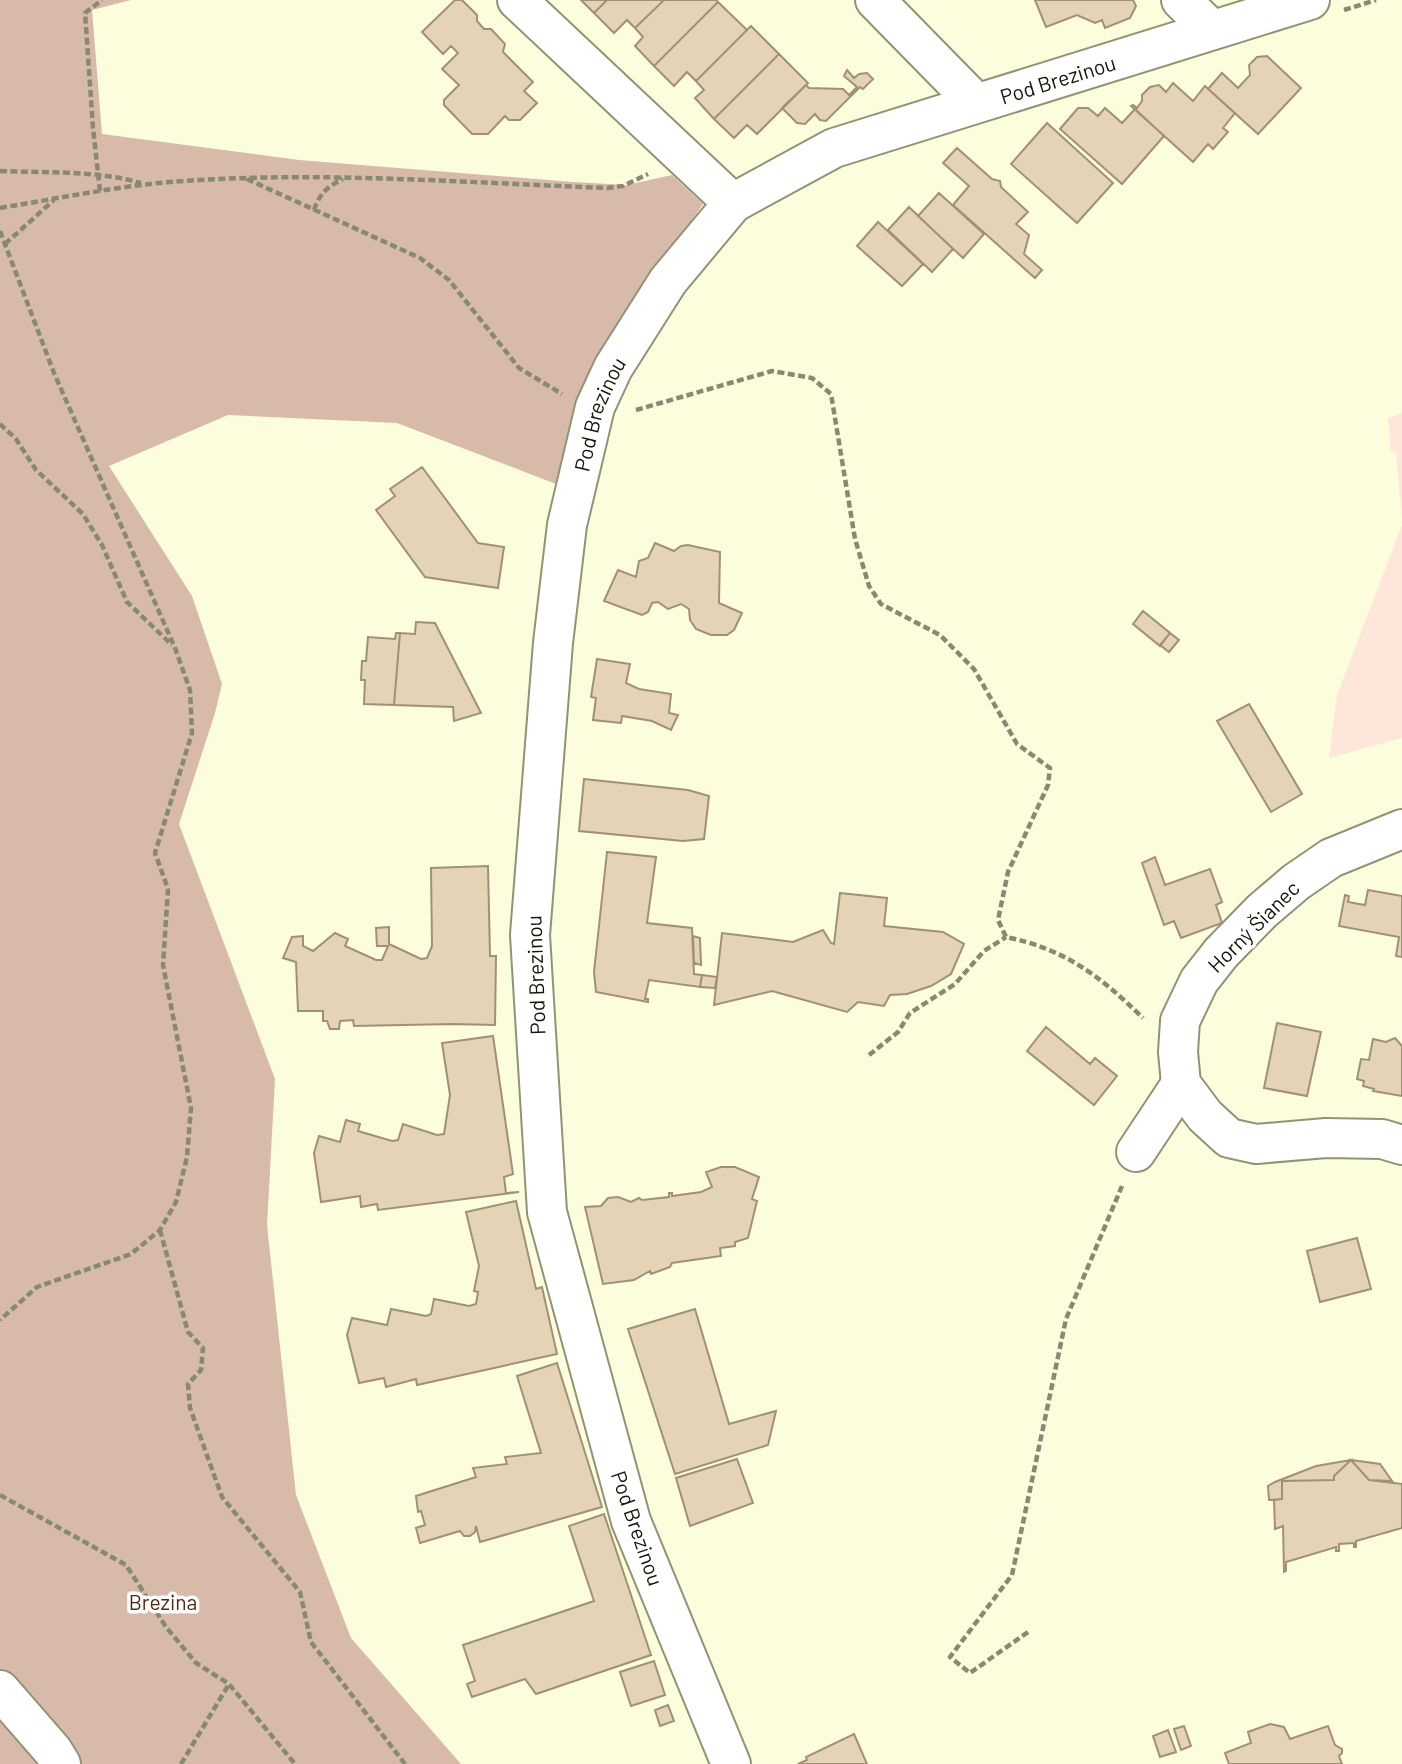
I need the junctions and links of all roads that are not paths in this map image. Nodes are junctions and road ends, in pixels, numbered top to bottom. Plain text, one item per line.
1 (517, 0) edge
2 (875, 0) edge
3 (1181, 0) edge
4 (1310, 0) edge
5 (1212, 30) junction
6 (976, 103) junction
7 (733, 203) junction
8 (1402, 830) edge
9 (1181, 1084) junction
10 (1402, 1145) edge
11 (1136, 1153) road end
12 (0, 1690) edge
13 (61, 1764) edge
14 (731, 1764) edge

1 - 7 street
2 - 6 street
3 - 5 street
4 - 5 street, Pod Brezinou
5 - 6 street, Pod Brezinou
6 - 7 street, Pod Brezinou
7 - 14 street, Pod Brezinou
8 - 9 street, Horný Šianec
9 - 10 street
9 - 11 street
12 - 13 street

